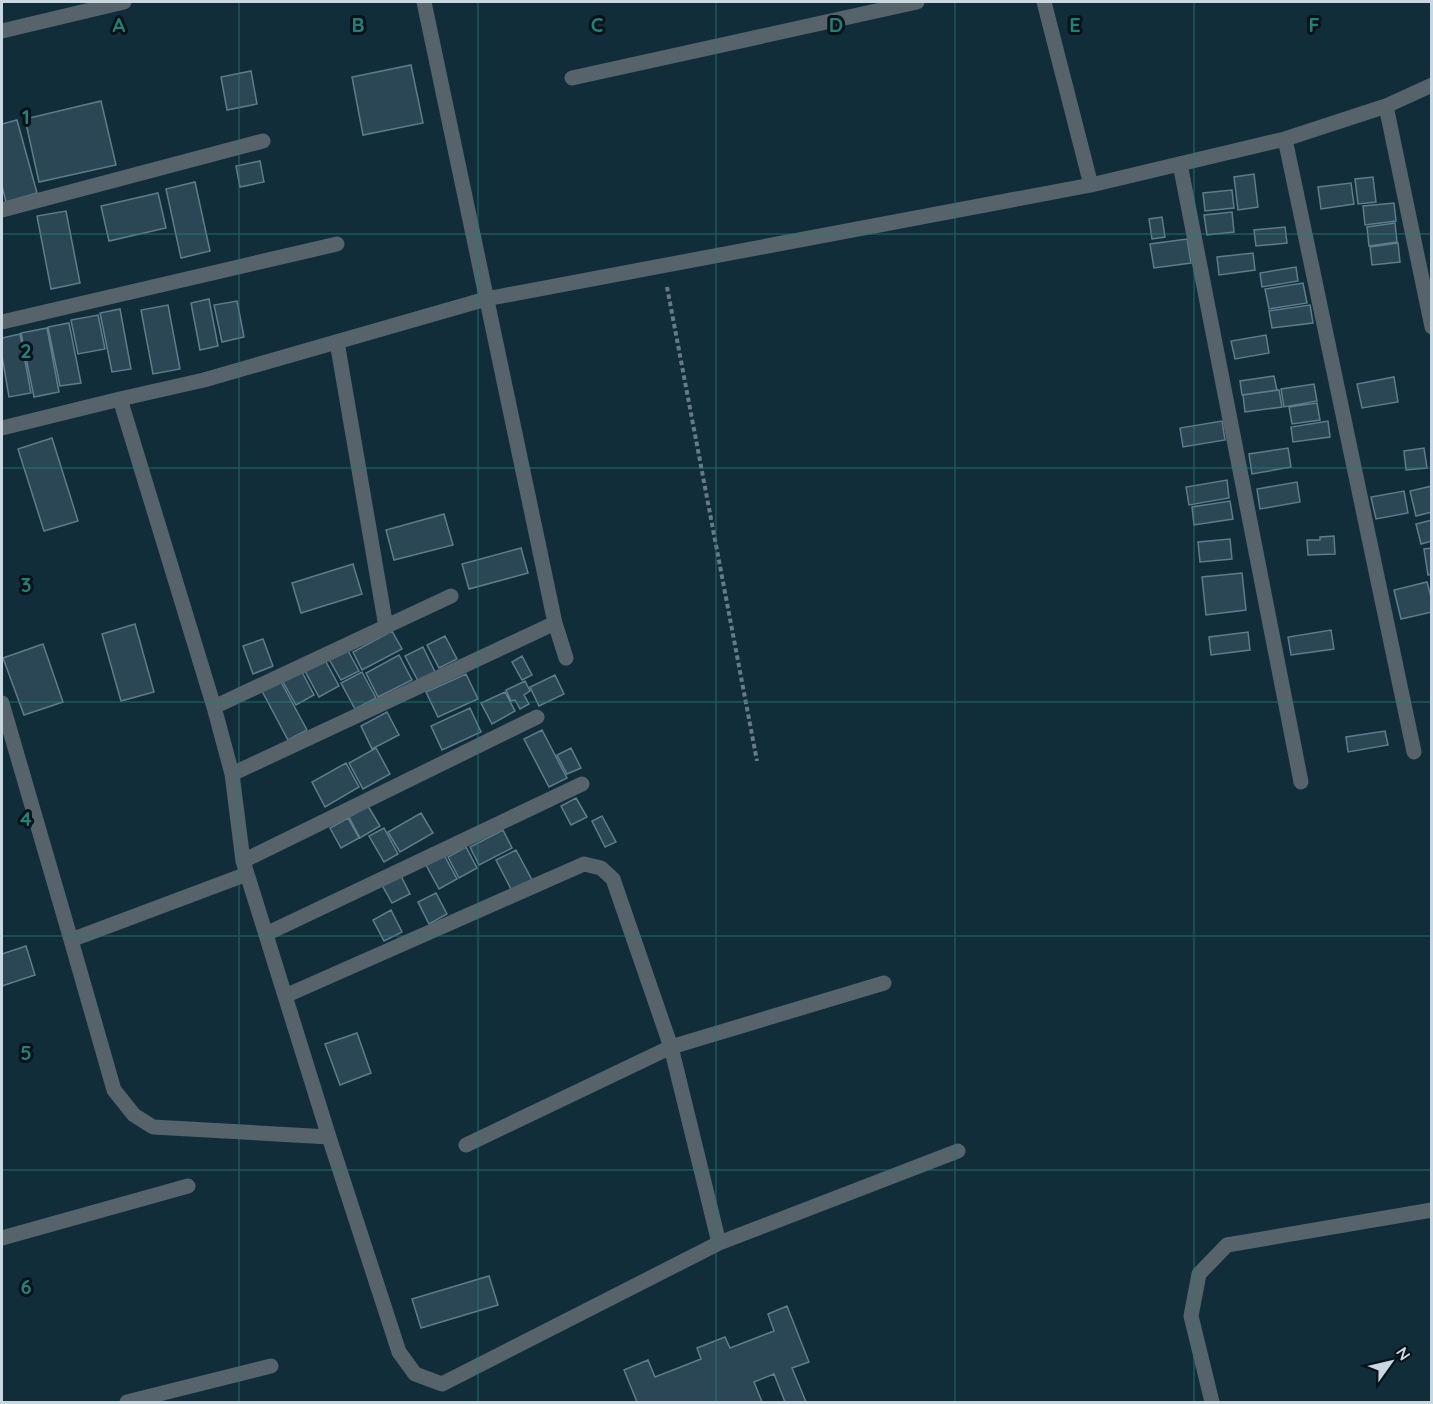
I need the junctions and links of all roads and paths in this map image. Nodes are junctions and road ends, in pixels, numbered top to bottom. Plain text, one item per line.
1 (124, 2) edge
2 (424, 2) edge
3 (917, 2) edge
4 (1044, 2) edge
5 (2, 31) edge
6 (572, 78) dead end
7 (1431, 86) edge
8 (1386, 106) junction
9 (1285, 138) junction
10 (263, 141) dead end
11 (1180, 164) junction
12 (1091, 185) junction
13 (2, 210) edge
14 (337, 244) dead end
15 (663, 266) junction
16 (486, 299) junction
17 (2, 322) edge
18 (1431, 327) edge
19 (337, 342) junction
20 (120, 399) junction
21 (2, 428) edge
22 (451, 596) dead end
23 (555, 623) junction
24 (386, 627) junction
25 (566, 658) dead end
26 (2, 703) edge
27 (214, 707) junction
28 (537, 717) dead end
29 (1414, 752) dead end
30 (757, 761) dead end
31 (232, 774) junction
32 (1301, 782) dead end
33 (582, 784) dead end
34 (245, 867) junction
35 (266, 934) junction
36 (72, 940) junction
37 (884, 983) dead end
38 (285, 996) junction
39 (671, 1047) junction
40 (329, 1137) junction
41 (466, 1145) dead end
42 (958, 1151) dead end
43 (188, 1186) dead end
44 (1431, 1210) edge
45 (2, 1239) edge
46 (719, 1243) junction
47 (271, 1366) dead end
48 (127, 1402) edge
49 (1212, 1402) edge

1 - 5 street
2 - 16 street
3 - 6 street
4 - 12 street
7 - 8 street
8 - 9 street
8 - 18 street
9 - 11 street
9 - 29 street
10 - 13 street
11 - 12 street
11 - 32 street
12 - 15 street
14 - 17 street
15 - 16 street
15 - 30 path
16 - 19 street
16 - 23 street
19 - 20 street
19 - 24 street
20 - 21 street
20 - 27 street
22 - 24 street
23 - 25 street
23 - 31 street
24 - 27 street
26 - 36 street
27 - 31 street
28 - 34 street
31 - 34 street
33 - 35 street
34 - 35 street
34 - 36 street
35 - 38 street
36 - 40 street
37 - 39 street
38 - 39 street
38 - 40 street
39 - 41 street
39 - 46 street
40 - 46 street
42 - 46 street
43 - 45 street
44 - 49 street
47 - 48 street

